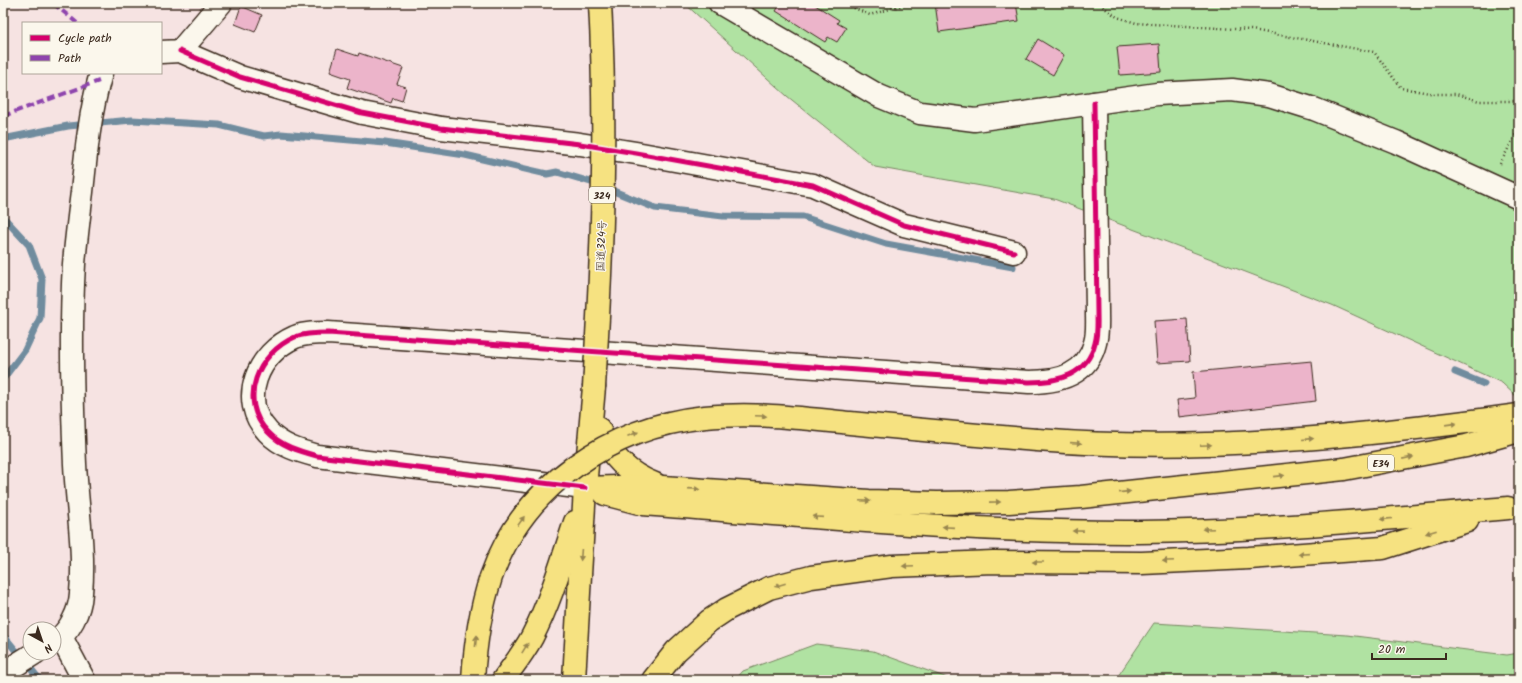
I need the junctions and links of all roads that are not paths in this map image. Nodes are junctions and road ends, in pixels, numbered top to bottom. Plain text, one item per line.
1 (221, 3) edge
2 (600, 3) edge
3 (720, 3) edge
4 (171, 52) edge
5 (101, 74) edge
6 (1094, 104) junction
7 (1519, 198) edge
8 (1014, 252) dead end
9 (593, 396) junction
10 (1519, 415) edge
11 (1519, 431) edge
12 (662, 487) junction
13 (585, 488) junction
14 (1514, 507) edge
15 (62, 633) edge
16 (62, 647) edge
17 (23, 661) edge
18 (3, 673) edge
19 (84, 680) edge
20 (473, 680) edge
21 (503, 680) edge
22 (574, 680) edge
23 (654, 680) edge

1 - 4 street
2 - 9 highway, 国道324号 / 324, bridge
3 - 6 street
4 - 8 street
5 - 15 street
6 - 7 street
6 - 13 street
9 - 12 highway
9 - 13 highway, 国道324号 / 324
20 -> 10 highway, bridge
12 -> 11 highway, E34
12 - 13 highway
14 -> 13 highway
21 -> 13 highway
13 -> 22 highway
14 -> 23 highway
16 - 19 street
17 - 18 street

